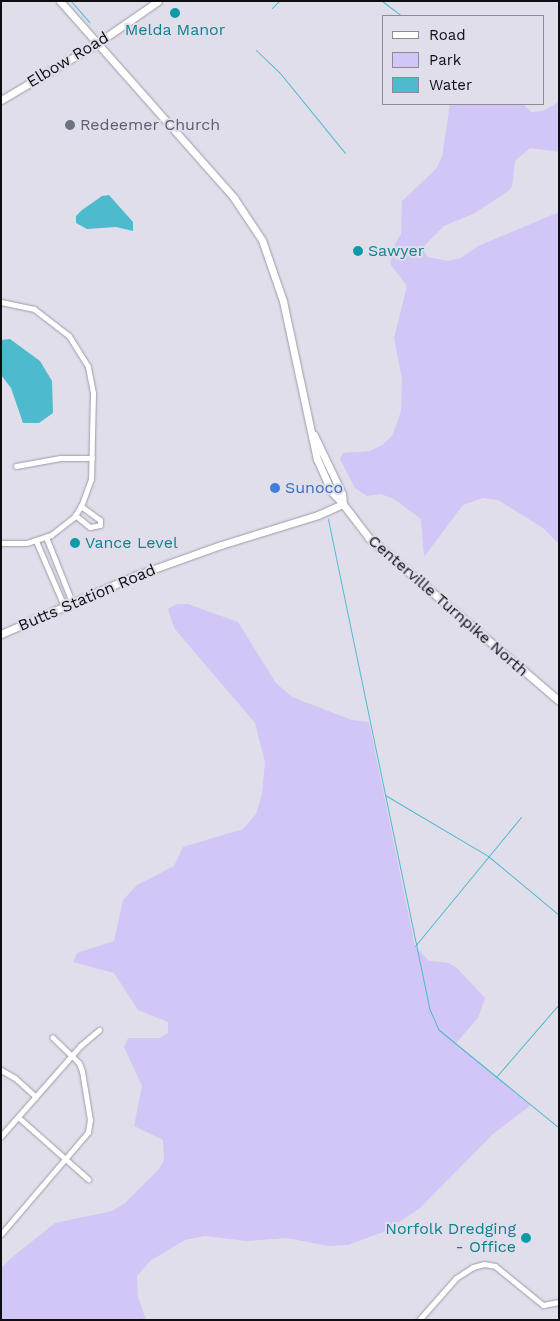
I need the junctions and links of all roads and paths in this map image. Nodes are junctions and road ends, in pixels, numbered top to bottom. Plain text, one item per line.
1 (60, 1) edge
2 (158, 1) edge
3 (96, 44) junction
4 (1, 100) edge
5 (1, 302) edge
6 (92, 458) junction
7 (16, 466) dead end
8 (343, 504) junction
9 (81, 506) junction
10 (75, 515) junction
11 (46, 537) junction
12 (36, 541) junction
13 (2, 543) edge
14 (1, 550) edge
15 (72, 602) junction
16 (64, 606) junction
17 (1, 634) edge
18 (559, 701) edge
19 (99, 1030) dead end
20 (52, 1037) dead end
21 (71, 1055) junction
22 (1, 1070) edge
23 (36, 1097) junction
24 (18, 1117) junction
25 (1, 1136) edge
26 (66, 1159) junction
27 (88, 1179) dead end
28 (1, 1234) edge
29 (559, 1302) edge
30 (419, 1320) edge

1 - 3 main road, Centerville Turnpike North
2 - 3 main road, Elbow Road
3 - 4 main road, Elbow Road
3 - 8 main road, Centerville Turnpike North
5 - 6 street
6 - 7 street
6 - 9 street
8 - 15 main road, Butts Station Road
8 - 18 main road, Centerville Turnpike North
9 - 10 street
9 - 10 street
10 - 11 street
11 - 12 street
11 - 15 street
12 - 13 street
12 - 16 street
13 - 14 street
15 - 16 main road, Butts Station Road
16 - 17 main road, Butts Station Road
19 - 21 street
20 - 21 street
21 - 23 street
21 - 26 street
22 - 23 street
23 - 24 street
24 - 25 street
24 - 26 street
26 - 27 street
26 - 28 street
29 - 30 street

